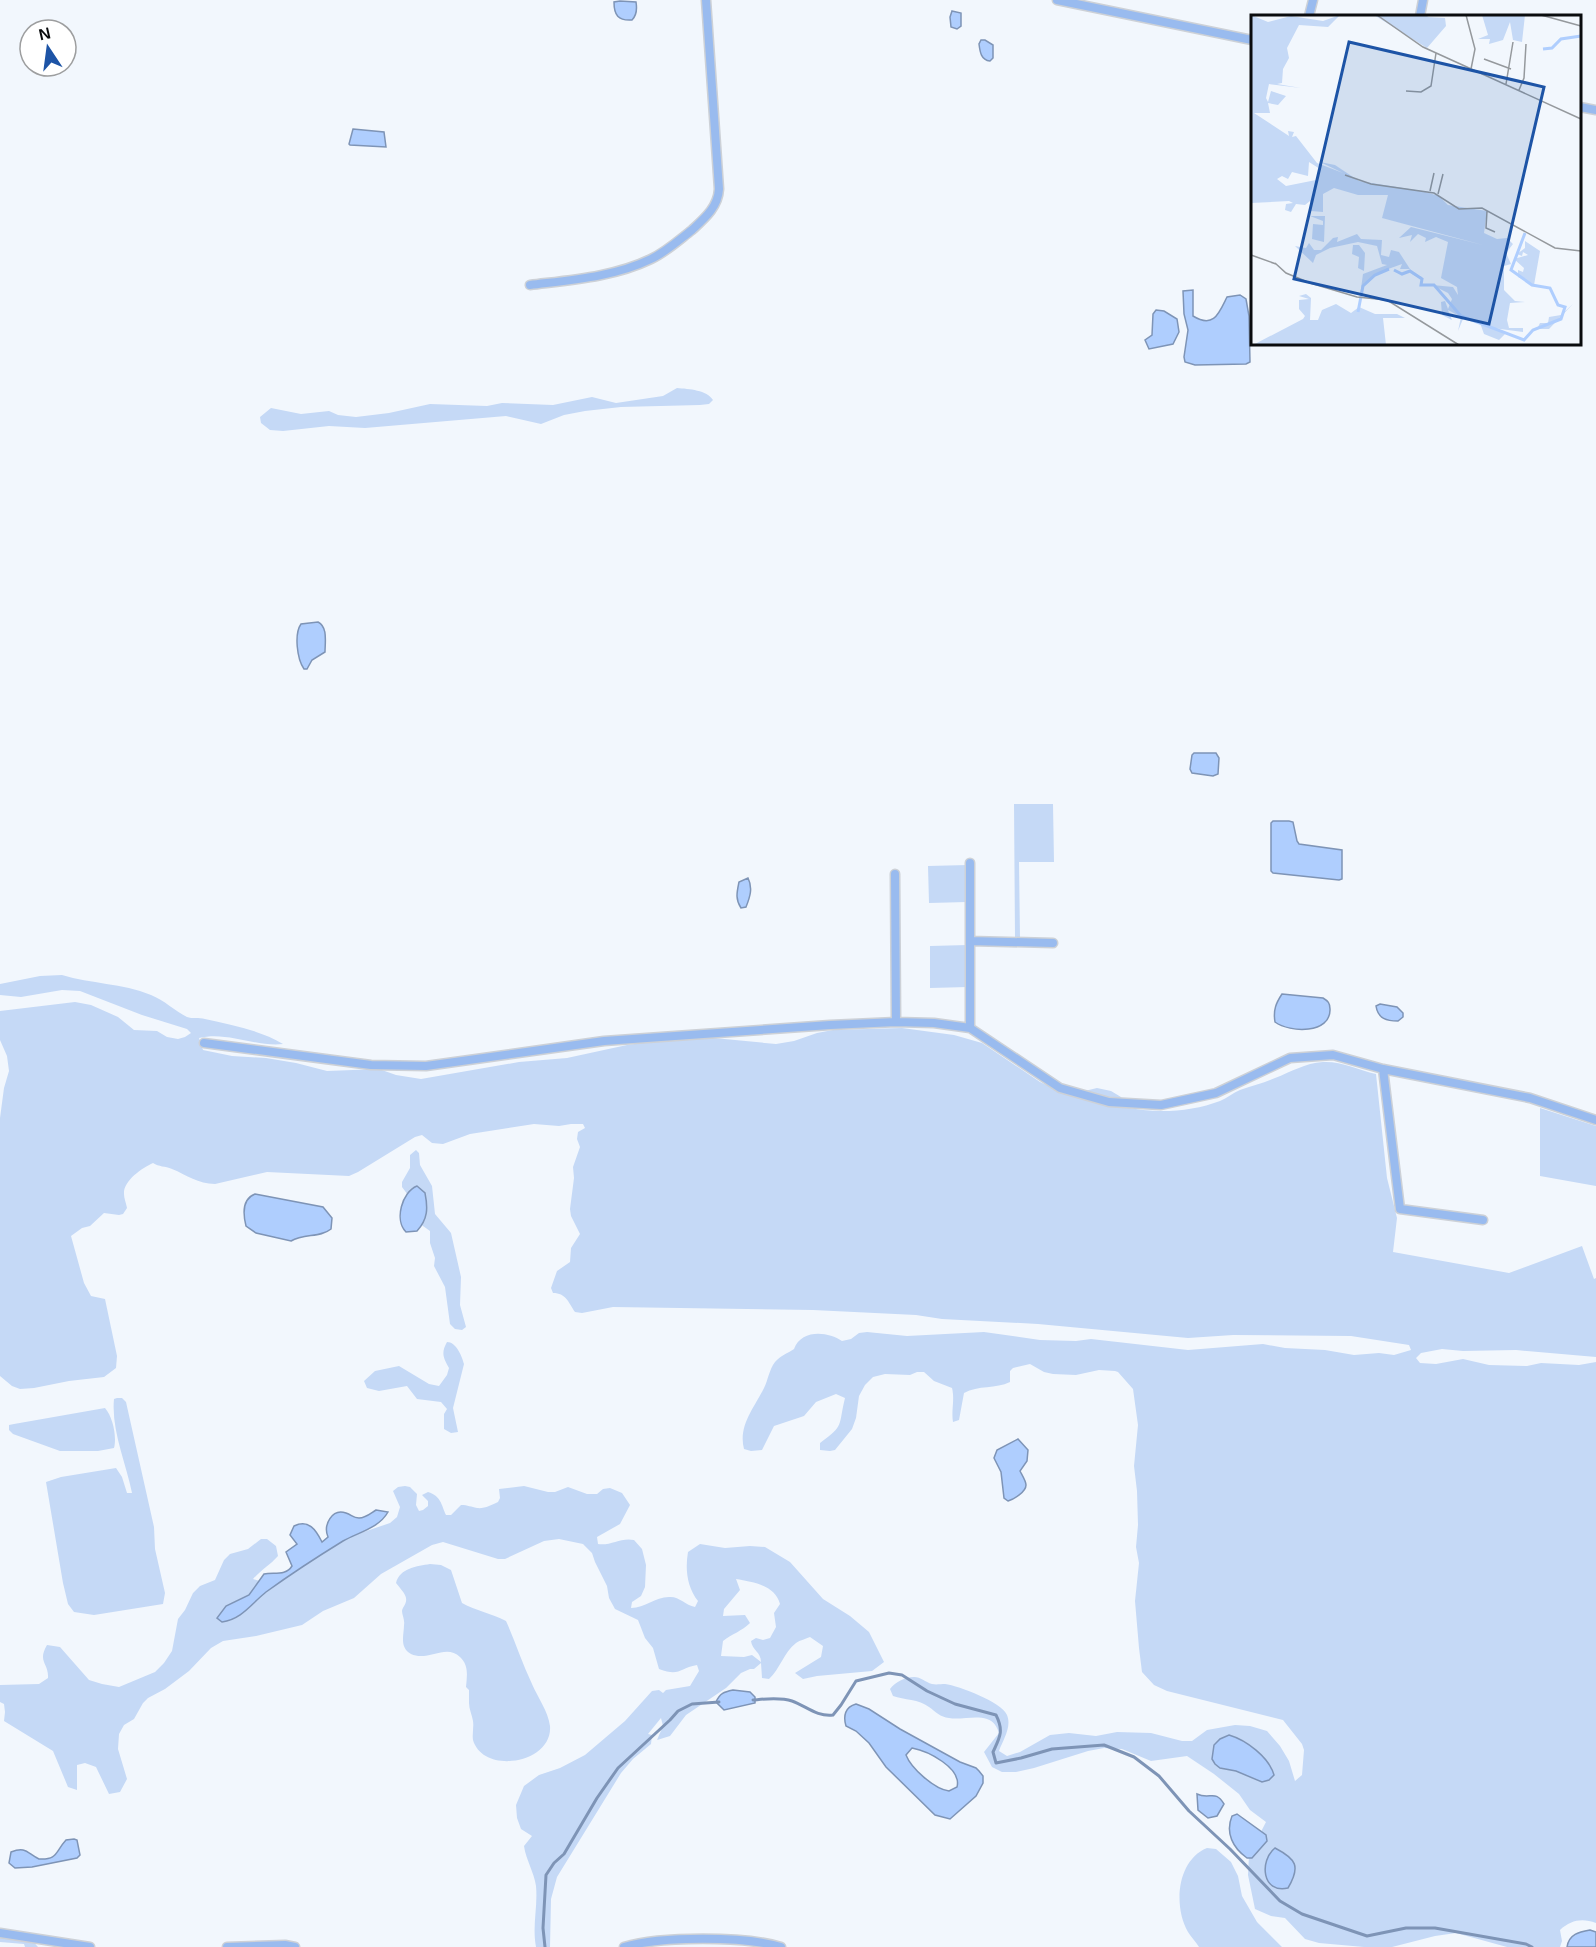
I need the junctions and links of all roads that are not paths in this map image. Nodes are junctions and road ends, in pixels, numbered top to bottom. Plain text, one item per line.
1 (706, 0) edge
2 (1057, 0) edge
3 (1313, 0) edge
4 (1423, 0) edge
5 (1309, 15) edge
6 (1420, 15) edge
7 (1251, 40) edge
8 (1581, 107) edge
9 (1596, 110) edge
10 (530, 285) dead end
11 (970, 863) dead end
12 (895, 874) dead end
13 (970, 941) junction
14 (1053, 943) dead end
15 (896, 1022) junction
16 (970, 1028) junction
17 (204, 1043) dead end
18 (1383, 1069) junction
19 (1596, 1120) edge
20 (1483, 1220) dead end
21 (0, 1933) edge
22 (90, 1947) edge
23 (227, 1947) edge
24 (295, 1947) edge
25 (624, 1947) edge
26 (781, 1947) edge

1 - 10 street
2 - 7 street
3 - 5 street
4 - 6 street
8 - 9 street
11 - 13 street
12 - 15 street
13 - 14 street
13 - 16 street
15 - 16 street
15 - 17 street
16 - 18 street
18 - 19 street
18 - 20 street
21 - 22 street
23 - 24 street
25 - 26 street

